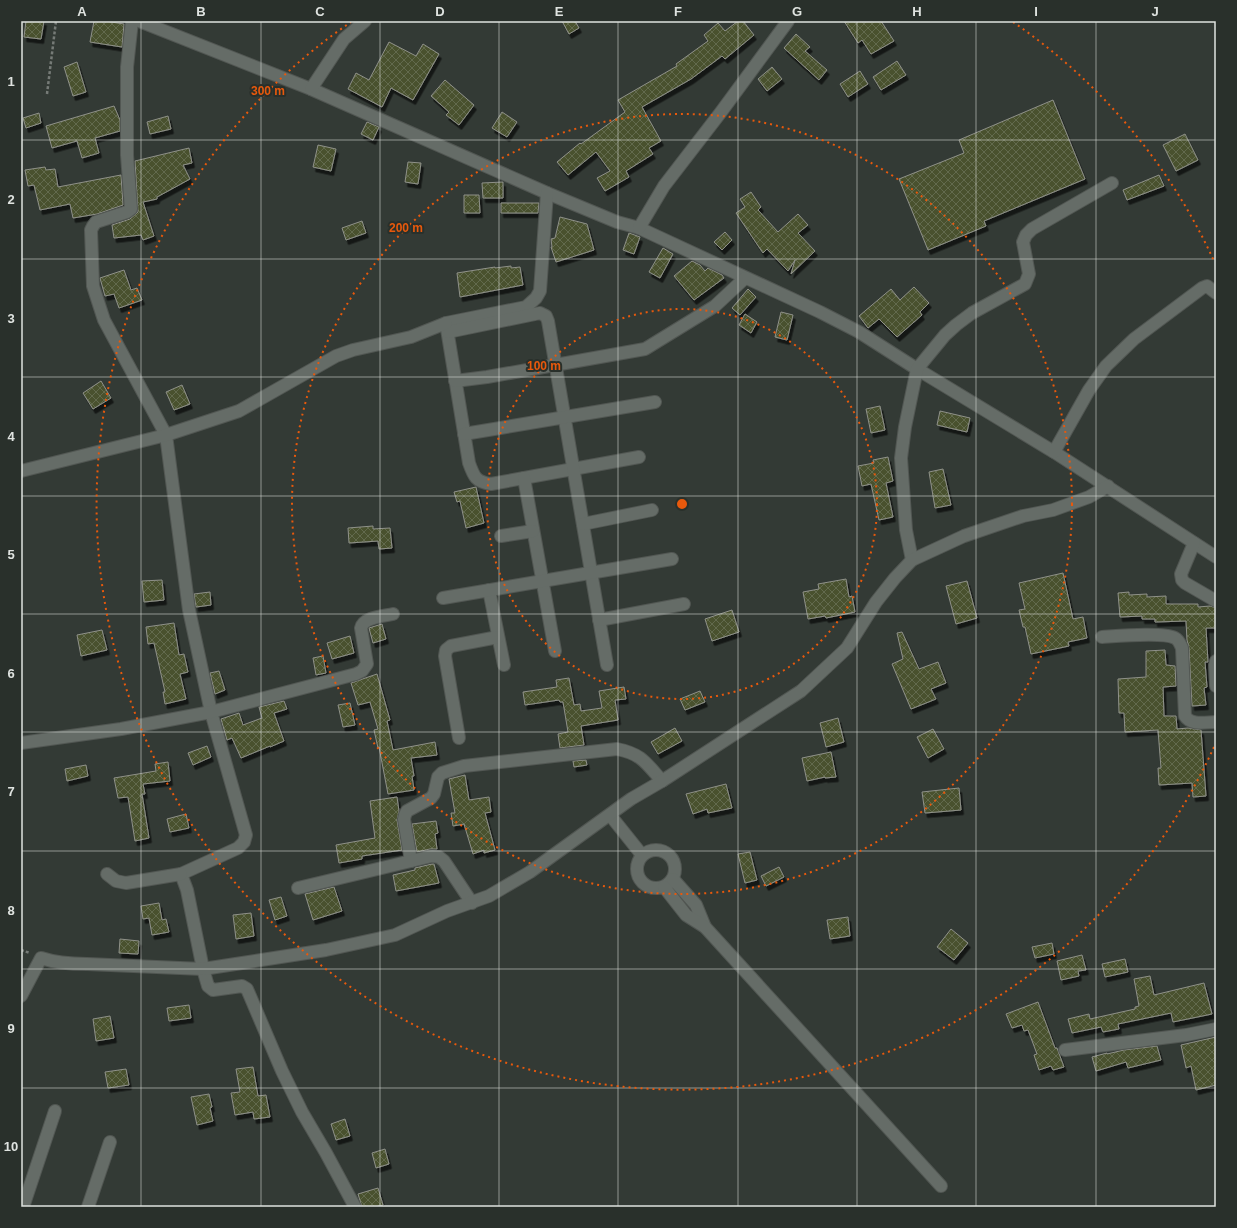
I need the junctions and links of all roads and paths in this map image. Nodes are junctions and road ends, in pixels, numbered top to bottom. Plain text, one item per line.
1 (56, 21) edge
2 (132, 21) edge
3 (139, 21) edge
4 (365, 21) edge
5 (788, 21) edge
6 (311, 89) junction
7 (47, 94) dead end
8 (1112, 183) dead end
9 (547, 193) junction
10 (639, 228) junction
11 (745, 278) junction
12 (1216, 293) edge
13 (447, 328) junction
14 (555, 364) junction
15 (917, 369) junction
16 (455, 381) junction
17 (654, 402) dead end
18 (564, 417) junction
19 (464, 434) junction
20 (166, 435) junction
21 (1054, 452) junction
22 (639, 458) dead end
23 (573, 469) junction
24 (21, 471) edge
25 (524, 478) junction
26 (1108, 486) junction
27 (652, 510) dead end
28 (583, 524) junction
29 (533, 531) junction
30 (501, 536) dead end
31 (1194, 543) junction
32 (1216, 557) edge
33 (672, 558) dead end
34 (912, 560) junction
35 (591, 573) junction
36 (542, 581) junction
37 (489, 590) junction
38 (443, 598) dead end
39 (1216, 601) edge
40 (684, 604) dead end
41 (393, 614) dead end
42 (599, 620) junction
43 (498, 637) junction
44 (1102, 637) dead end
45 (555, 650) dead end
46 (1216, 661) edge
47 (504, 665) dead end
48 (607, 665) dead end
49 (1216, 686) edge
50 (210, 712) junction
51 (1216, 722) edge
52 (459, 738) dead end
53 (21, 743) edge
54 (662, 781) junction
55 (610, 815) junction
56 (642, 855) junction
57 (412, 861) junction
58 (107, 874) dead end
59 (181, 874) junction
60 (668, 883) junction
61 (298, 888) dead end
62 (472, 903) junction
63 (203, 968) junction
64 (21, 996) edge
65 (1216, 1029) edge
66 (1065, 1050) dead end
67 (55, 1111) dead end
68 (110, 1142) dead end
69 (942, 1186) dead end
70 (23, 1207) edge
71 (88, 1207) edge
72 (355, 1207) edge

1 - 7 path
2 - 20 street
3 - 6 street
4 - 6 street
5 - 10 street
6 - 9 street
8 - 15 street
9 - 10 street
9 - 13 street
10 - 11 street
11 - 14 street
11 - 15 street
12 - 21 street
13 - 14 street
13 - 16 street
13 - 20 street
14 - 16 street
14 - 18 street
15 - 21 street
15 - 34 street
16 - 19 street
17 - 18 street
18 - 19 street
18 - 23 street
19 - 25 street
20 - 24 street
20 - 50 street
21 - 26 street
22 - 23 street
23 - 25 street
23 - 28 street
25 - 29 street
26 - 31 street
26 - 34 street
27 - 28 street
28 - 35 street
29 - 30 street
29 - 36 street
31 - 32 street
31 - 39 street
33 - 35 street
34 - 54 street
35 - 36 street
35 - 42 street
36 - 37 street
36 - 45 street
37 - 38 street
37 - 43 street
40 - 42 street
41 - 50 street
42 - 48 street
43 - 47 street
43 - 52 street
44 - 51 street
46 - 49 street
50 - 53 street
50 - 59 street
54 - 55 street
54 - 57 street
55 - 56 street
55 - 62 street
56 - 60 street
56 - 60 street
57 - 61 street
57 - 62 street
58 - 59 street
59 - 63 street
60 - 69 street
62 - 63 street
63 - 64 street
63 - 72 street
65 - 66 street
67 - 70 street
68 - 71 street

